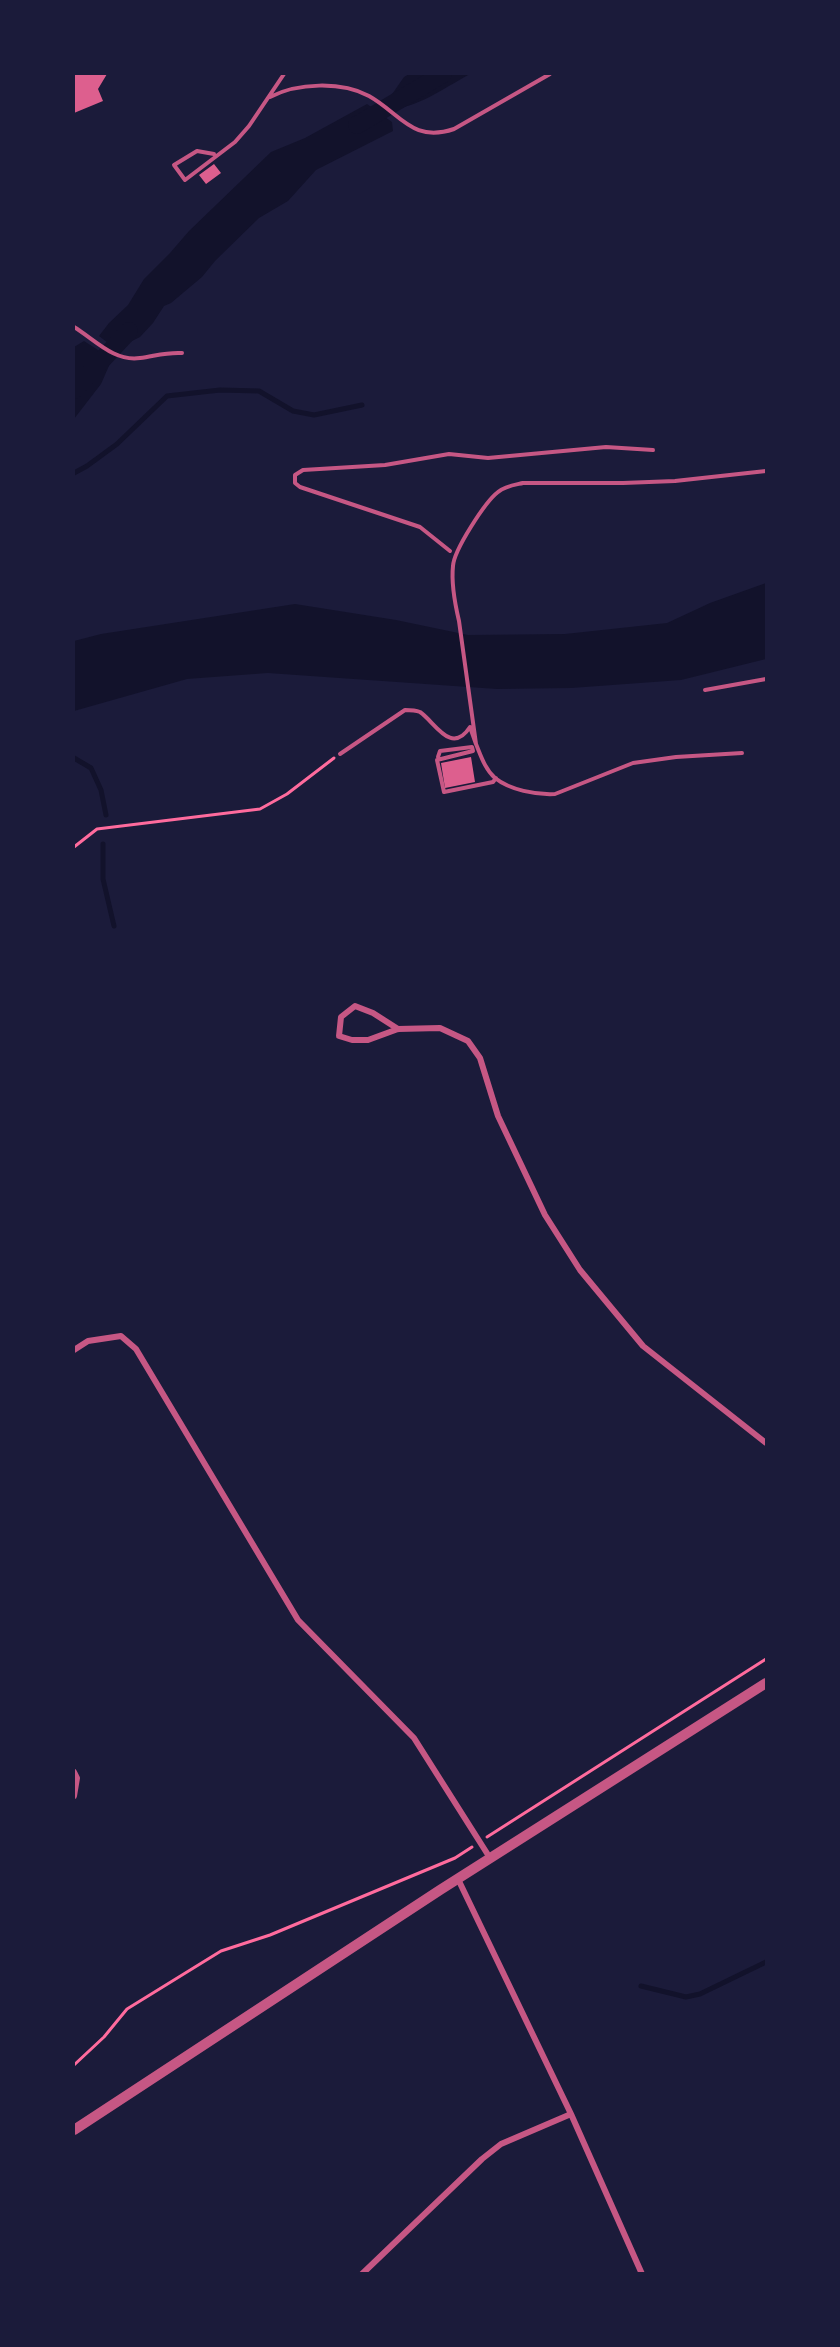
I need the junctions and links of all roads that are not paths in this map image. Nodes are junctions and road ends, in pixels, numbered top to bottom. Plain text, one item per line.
1 (284, 74) edge
2 (550, 74) edge
3 (270, 96) junction
4 (214, 154) dead end
5 (74, 327) edge
6 (182, 353) dead end
7 (653, 450) dead end
8 (766, 471) edge
9 (450, 551) dead end
10 (766, 679) edge
11 (705, 690) dead end
12 (476, 744) junction
13 (742, 753) dead end
14 (340, 754) road end
15 (438, 757) dead end
16 (496, 778) junction
17 (398, 1029) junction
18 (74, 1350) edge
19 (766, 1443) edge
20 (766, 1683) edge
21 (74, 1772) edge
22 (74, 1796) edge
23 (490, 1858) junction
24 (458, 1879) junction
25 (571, 2114) junction
26 (74, 2130) edge
27 (362, 2274) edge
28 (642, 2274) edge

1 - 3 lane
2 - 3 lane
3 - 4 lane
5 - 6 lane
7 - 9 lane
8 - 12 lane
10 - 11 lane
12 - 14 lane
12 - 16 lane
13 - 16 lane
15 - 16 lane
17 - 17 street
17 - 19 street
18 - 23 street
20 - 23 street
21 - 22 street
23 - 24 street
24 - 25 street
24 - 26 street
25 - 27 street
25 - 28 street

